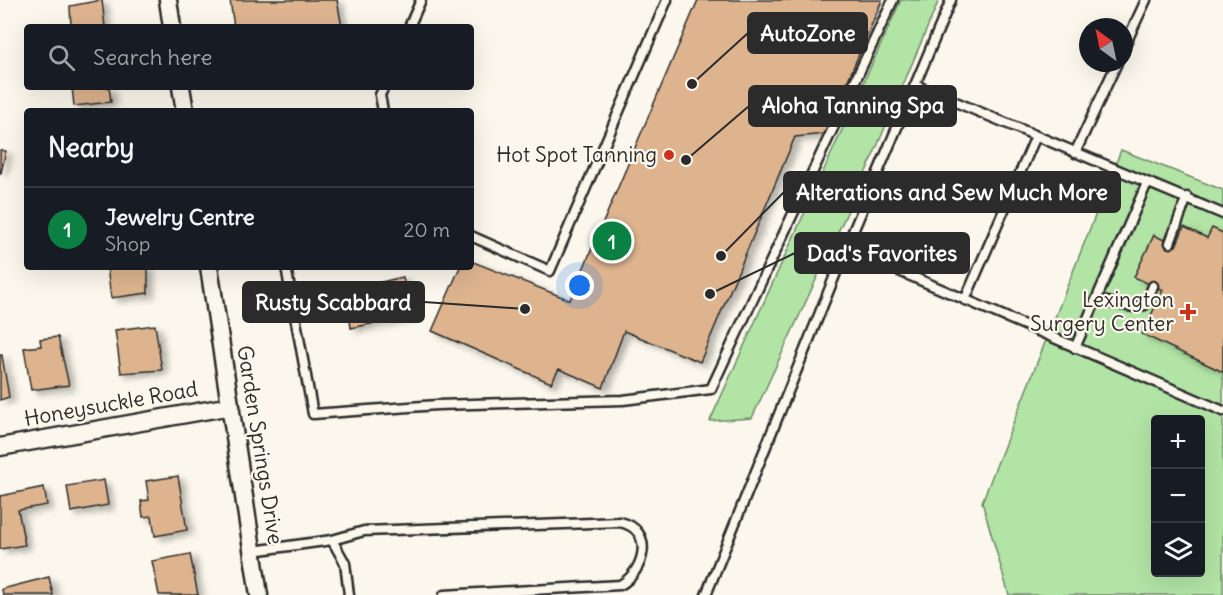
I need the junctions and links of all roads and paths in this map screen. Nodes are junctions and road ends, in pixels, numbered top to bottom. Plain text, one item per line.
1 (168, 0) edge
2 (421, 0) edge
3 (667, 0) edge
4 (893, 0) edge
5 (951, 0) edge
6 (1146, 0) edge
7 (172, 24) edge
8 (410, 24) edge
9 (1133, 28) edge
10 (1113, 72) edge
11 (915, 85) junction
12 (182, 90) edge
13 (383, 90) edge
14 (184, 108) edge
15 (383, 108) edge
16 (1036, 136) junction
17 (1075, 153) junction
18 (1147, 183) junction
19 (1187, 197) junction
20 (1223, 214) edge
21 (474, 237) edge
22 (1170, 243) dead end
23 (846, 248) junction
24 (209, 270) edge
25 (287, 270) edge
26 (1153, 286) dead end
27 (966, 300) junction
28 (1096, 300) junction
29 (1075, 348) junction
30 (231, 406) junction
31 (1223, 411) edge
32 (0, 447) edge
33 (332, 540) junction
34 (253, 550) junction
35 (260, 595) edge
36 (350, 595) edge
37 (444, 595) edge
38 (706, 595) edge

1 - 7 street
2 - 8 lane
3 - 21 lane
4 - 25 lane
5 - 11 lane
6 - 9 lane
10 - 17 lane
11 - 16 lane
11 - 23 lane
12 - 14 street
13 - 15 lane
16 - 17 lane
16 - 27 lane
17 - 18 lane
18 - 19 lane
18 - 28 lane
19 - 20 lane
19 - 22 lane
23 - 27 lane
23 - 38 lane
24 - 30 street, Garden Springs Drive
26 - 28 lane
27 - 29 lane
28 - 29 lane
29 - 31 lane
30 - 32 street, Honeysuckle Road
30 - 34 street, Garden Springs Drive
33 - 34 lane
33 - 36 lane
33 - 37 lane
34 - 35 street, Garden Springs Drive

